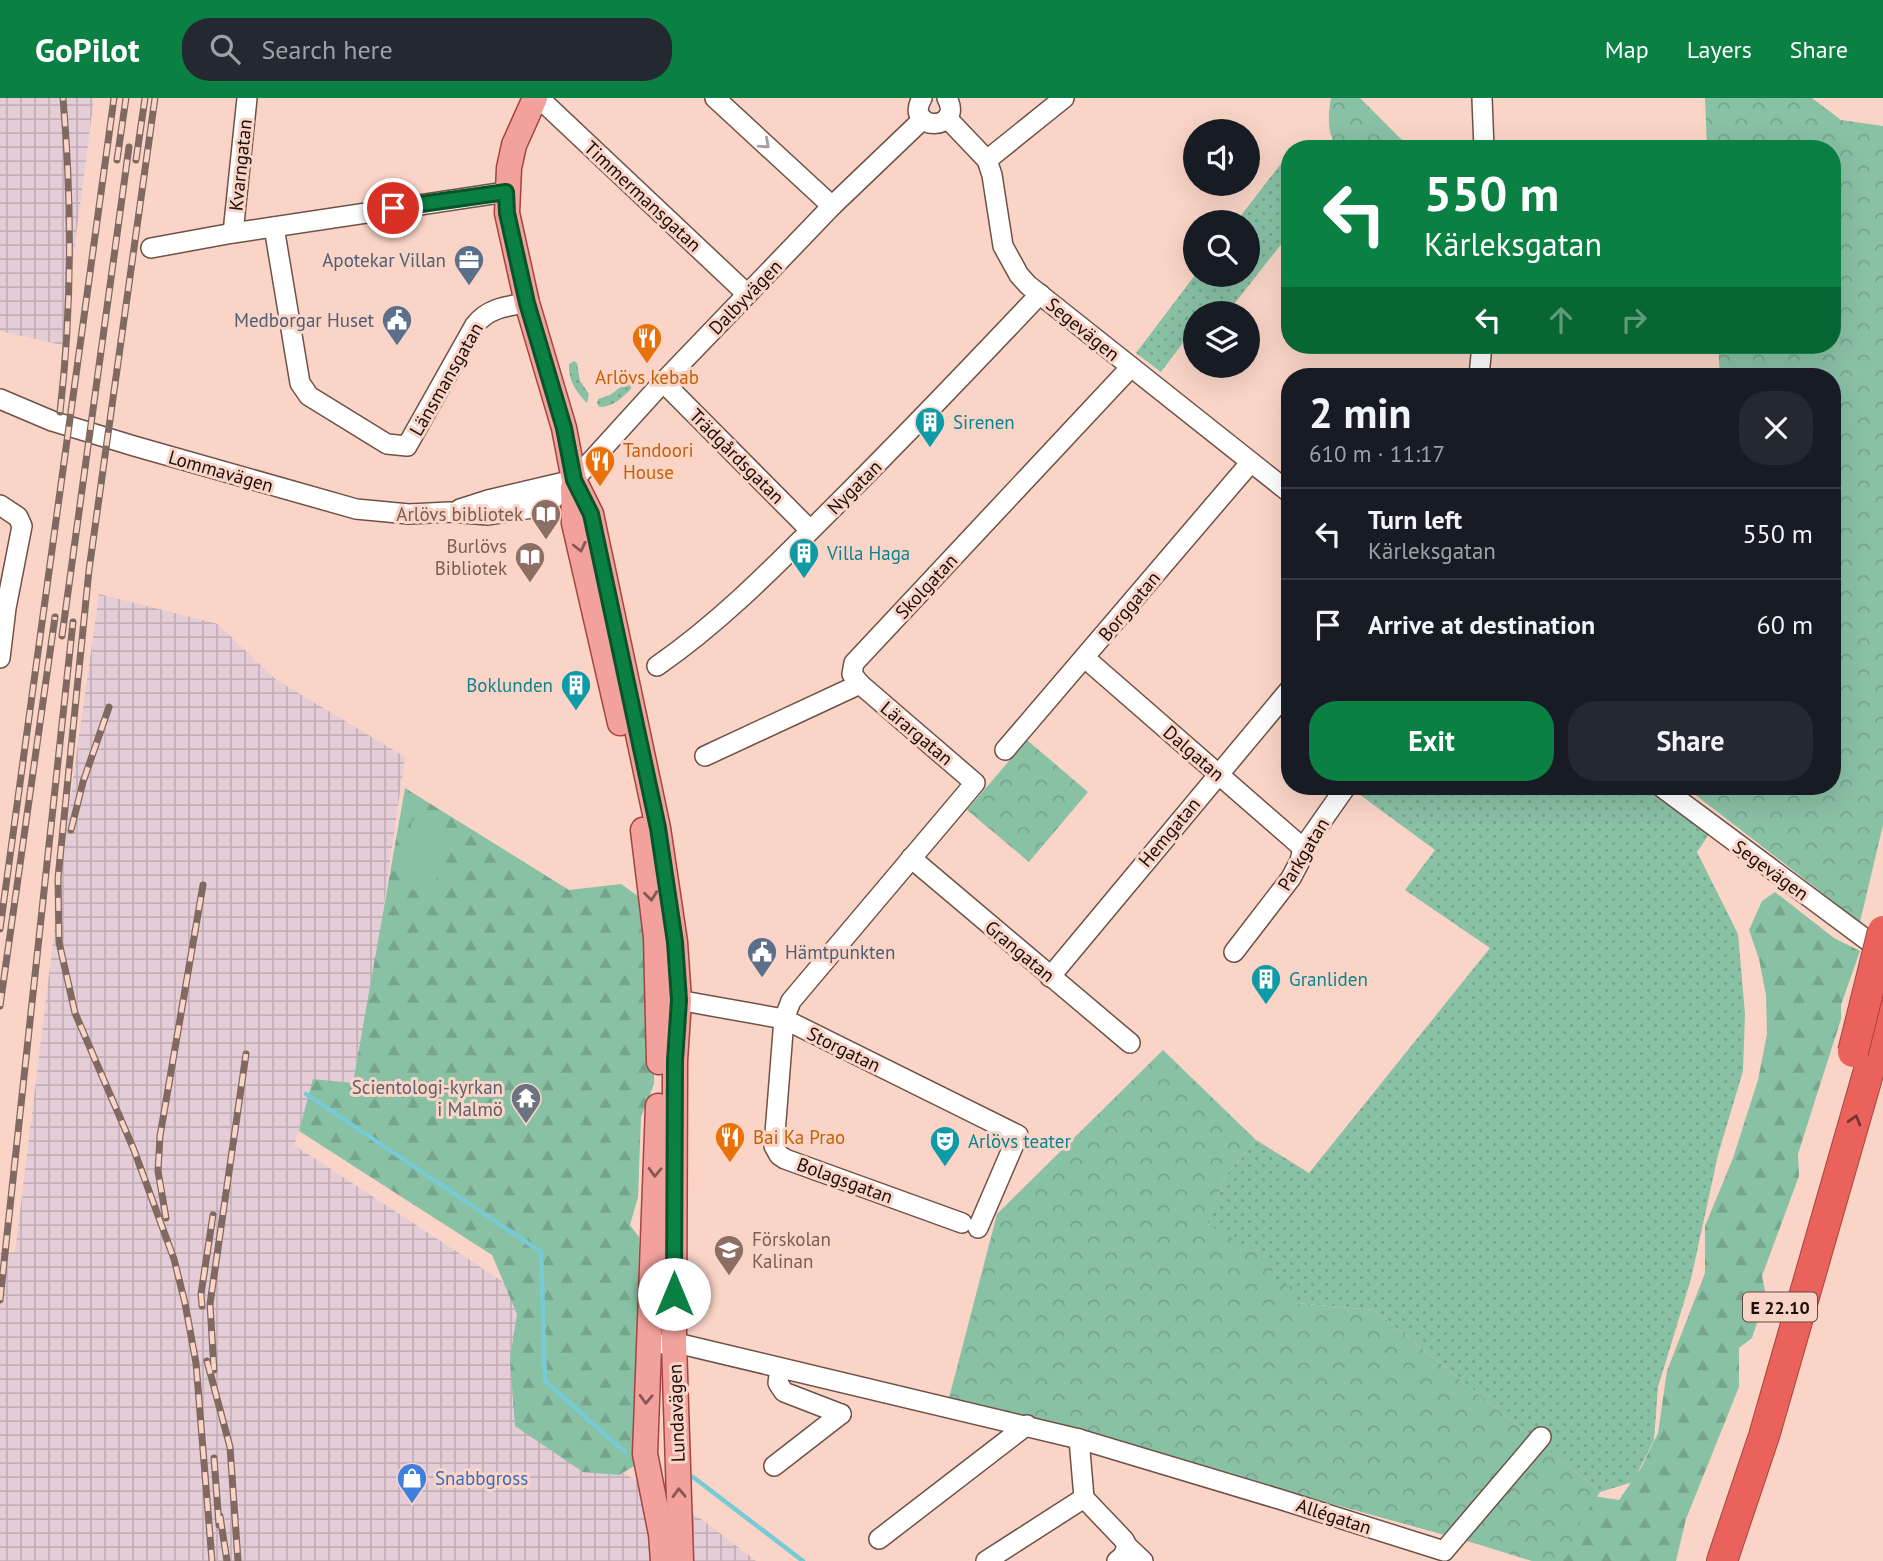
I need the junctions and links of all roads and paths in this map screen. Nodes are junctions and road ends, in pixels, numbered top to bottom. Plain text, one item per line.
1 (247, 98) edge
2 (537, 98) edge
3 (715, 98) edge
4 (922, 98) edge
5 (947, 98) edge
6 (1064, 98) edge
7 (1482, 98) edge
8 (947, 118) junction
9 (923, 119) junction
10 (1484, 140) edge
11 (987, 160) junction
12 (506, 192) junction
13 (832, 206) junction
14 (274, 227) junction
15 (233, 233) junction
16 (151, 248) dead end
17 (747, 294) junction
18 (1040, 294) junction
19 (527, 303) junction
20 (1130, 367) junction
21 (663, 382) junction
22 (0, 399) edge
23 (1251, 462) junction
24 (574, 480) junction
25 (1281, 486) edge
26 (0, 505) edge
27 (810, 530) junction
28 (3, 608) edge
29 (0, 658) edge
30 (1085, 658) junction
31 (657, 666) dead end
32 (860, 684) junction
33 (1281, 699) edge
34 (1005, 750) dead end
35 (705, 756) dead end
36 (1217, 774) junction
37 (1340, 795) edge
38 (1672, 795) edge
39 (1303, 848) junction
40 (911, 858) junction
41 (1883, 932) edge
42 (1234, 952) dead end
43 (1883, 952) edge
44 (1050, 977) junction
45 (669, 1000) junction
46 (1883, 1013) edge
47 (784, 1019) junction
48 (1130, 1043) dead end
49 (1864, 1052) junction
50 (1018, 1135) joint
51 (674, 1343) junction
52 (648, 1346) junction
53 (780, 1368) junction
54 (1027, 1425) junction
55 (1541, 1437) dead end
56 (1079, 1439) junction
57 (774, 1466) dead end
58 (1084, 1499) junction
59 (879, 1539) dead end
60 (1015, 1554) edge
61 (1122, 1554) edge
62 (663, 1561) edge
63 (681, 1561) edge
64 (986, 1561) edge
65 (1143, 1561) edge
66 (1701, 1561) edge
67 (1721, 1561) edge

1 - 15 street, Kvarngatan
2 - 12 main road, Lundavägen
2 - 17 street, Timmermansgatan
3 -> 13 street
4 - 9 street
5 - 8 street
6 - 11 street
7 - 10 street
8 - 9 street
8 - 11 street
9 - 13 street, Dalbyvägen
11 - 18 street, Segevägen
12 - 14 street
12 - 19 main road, Lundavägen
13 - 17 street, Dalbyvägen
14 - 15 street
14 - 19 street, Länsmansgatan
15 - 16 street
17 - 21 street, Dalbyvägen
18 - 20 street, Segevägen
18 - 27 street, Nygatan
19 - 24 main road, Lundavägen
20 - 23 street, Segevägen
20 - 32 street, Skolgatan
21 - 24 street, Dalbyvägen
21 - 27 street, Trädgårdsgatan
22 - 24 street, Lommavägen
23 - 25 street, Segevägen
23 - 30 street, Borggatan
24 - 45 main road, Lundavägen
26 - 28 street
27 - 31 street, Nygatan
28 - 29 street
30 - 34 street, Borggatan
30 - 36 street, Dalgatan
32 - 35 street
32 - 40 street, Lärargatan
33 - 36 street, Hemgatan
36 - 39 street, Dalgatan
36 - 44 street, Hemgatan
37 - 39 street, Parkgatan
38 - 43 street, Segevägen
39 - 42 street, Parkgatan
40 - 44 street, Grangatan
40 - 47 street
41 - 49 highway, E 22.10, bridge
44 - 48 street, Grangatan
45 - 47 street, Storgatan
45 - 51 main road, Lundavägen
45 -> 52 main road, Lundavägen
46 - 49 highway, E 22.10
47 - 50 street, Storgatan
47 - 50 street, Bolagsgatan
49 - 66 highway, E 22.10
67 -> 49 highway, E 22.10
51 - 52 street, Allégatan
51 - 53 street, Allégatan
63 -> 51 main road, Lundavägen
52 -> 62 main road, Lundavägen
53 - 54 street, Allégatan
53 - 57 street
54 - 56 street, Allégatan
54 - 59 street
55 - 56 street, Allégatan
56 - 58 street
58 - 60 street
58 - 61 street
60 - 64 street
61 - 65 street

